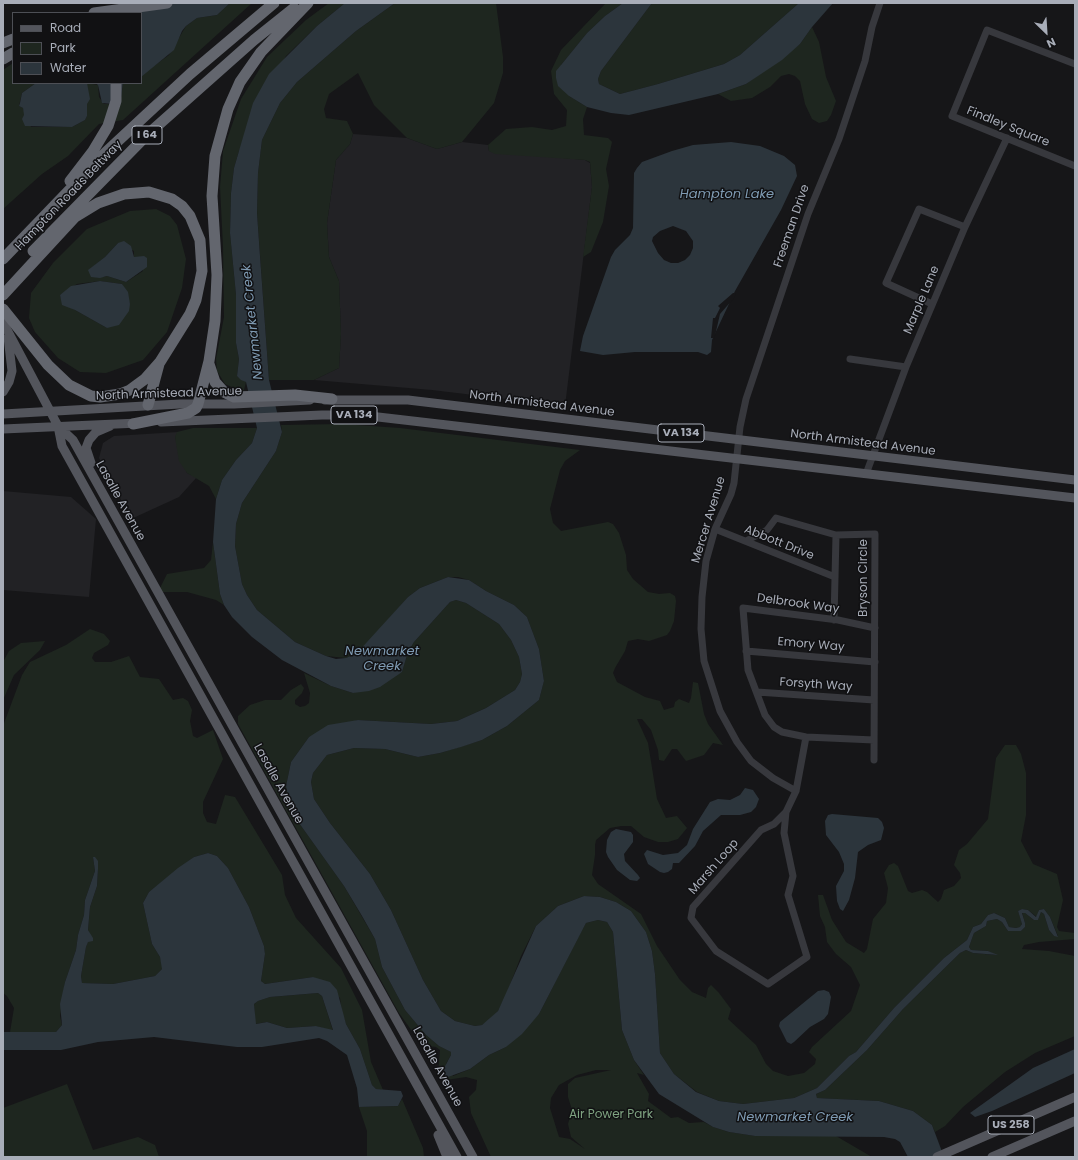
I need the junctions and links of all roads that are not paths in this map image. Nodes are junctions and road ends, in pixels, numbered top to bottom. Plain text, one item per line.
1 (167, 3) edge
2 (274, 3) edge
3 (301, 3) edge
4 (308, 3) edge
5 (880, 3) edge
6 (99, 12) edge
7 (12, 54) edge
8 (3, 59) edge
9 (1075, 64) edge
10 (116, 84) edge
11 (1007, 138) junction
12 (1075, 166) edge
13 (52, 206) junction
14 (965, 227) junction
15 (3, 259) edge
16 (6, 286) edge
17 (932, 304) junction
18 (3, 309) edge
19 (3, 322) edge
20 (8, 331) junction
21 (850, 359) dead end
22 (209, 361) junction
23 (160, 362) junction
24 (906, 367) junction
25 (3, 392) edge
26 (332, 399) joint
27 (245, 400) junction
28 (198, 404) junction
29 (148, 405) junction
30 (50, 412) junction
31 (3, 414) edge
32 (114, 424) junction
33 (134, 424) junction
34 (58, 426) junction
35 (3, 429) edge
36 (738, 440) junction
37 (872, 456) junction
38 (736, 459) junction
39 (866, 474) junction
40 (1075, 480) edge
41 (1075, 498) edge
42 (715, 529) junction
43 (836, 535) junction
44 (746, 541) junction
45 (142, 564) junction
46 (835, 577) junction
47 (834, 620) junction
48 (875, 628) junction
49 (746, 650) junction
50 (874, 662) junction
51 (757, 692) junction
52 (874, 700) junction
53 (806, 737) junction
54 (874, 740) junction
55 (874, 760) dead end
56 (796, 791) junction
57 (786, 812) junction
58 (405, 1063) junction
59 (1075, 1097) edge
60 (1073, 1121) edge
61 (447, 1157) edge
62 (457, 1157) edge
63 (473, 1157) edge
64 (937, 1157) edge
65 (992, 1157) edge

1 - 6 highway
2 - 13 highway, Hampton Roads Beltway / I 64
3 - 16 highway, Hampton Roads Beltway / I 64
4 - 22 highway
5 - 36 street, Freeman Drive
7 - 8 highway
9 - 11 street, Findley Square
10 - 13 highway
11 - 12 street, Findley Square
11 - 14 street, Marple Lane
13 - 15 highway, Hampton Roads Beltway / I 64
14 - 17 street, Marple Lane
14 - 17 street
16 - 23 highway
17 - 24 street, Marple Lane
18 - 23 highway
19 - 20 main road, Lasalle Avenue
20 - 25 main road
20 - 30 main road, Lasalle Avenue
21 - 24 street
22 - 27 highway
22 - 28 highway
23 - 29 highway
24 - 37 street, Marple Lane
26 - 27 highway
26 - 36 main road, North Armistead Avenue / VA 134
27 - 28 main road, North Armistead Avenue
28 - 29 main road, North Armistead Avenue
28 - 33 highway
29 - 30 main road, North Armistead Avenue
30 - 31 main road, North Armistead Avenue
30 - 34 main road, Lasalle Avenue
32 - 33 main road, VA 134
32 - 34 main road, VA 134
32 - 45 main road
33 - 38 main road, VA 134
34 - 35 main road, VA 134
34 - 45 main road, Lasalle Avenue
34 - 58 main road, Lasalle Avenue
36 - 37 main road, North Armistead Avenue / VA 134
36 - 38 street, Freeman Drive
37 - 39 street, Marple Lane
37 - 40 main road, North Armistead Avenue / VA 134
38 - 39 main road, VA 134
38 - 42 street, Mercer Avenue
39 - 41 main road, VA 134
42 - 44 street, Abbott Drive
42 - 56 street, Mercer Avenue
43 - 44 street, Bryson Circle
43 - 46 street
43 - 48 street, Bryson Circle
44 - 46 street, Abbott Drive
45 - 63 main road, Lasalle Avenue
46 - 47 street
47 - 48 street, Delbrook Way
47 - 49 street, Delbrook Way
48 - 50 street, Bryson Circle
49 - 50 street, Emory Way
49 - 51 street
50 - 52 street, Bryson Circle
51 - 52 street, Forsyth Way
51 - 53 street
52 - 54 street, Bryson Circle
53 - 54 street
53 - 56 street
54 - 55 street, Bryson Circle
56 - 57 street, Marsh Loop
57 - 57 street, Marsh Loop
58 - 61 main road
58 - 62 main road, Lasalle Avenue
59 - 64 main road, US 258
60 - 65 main road, US 258

